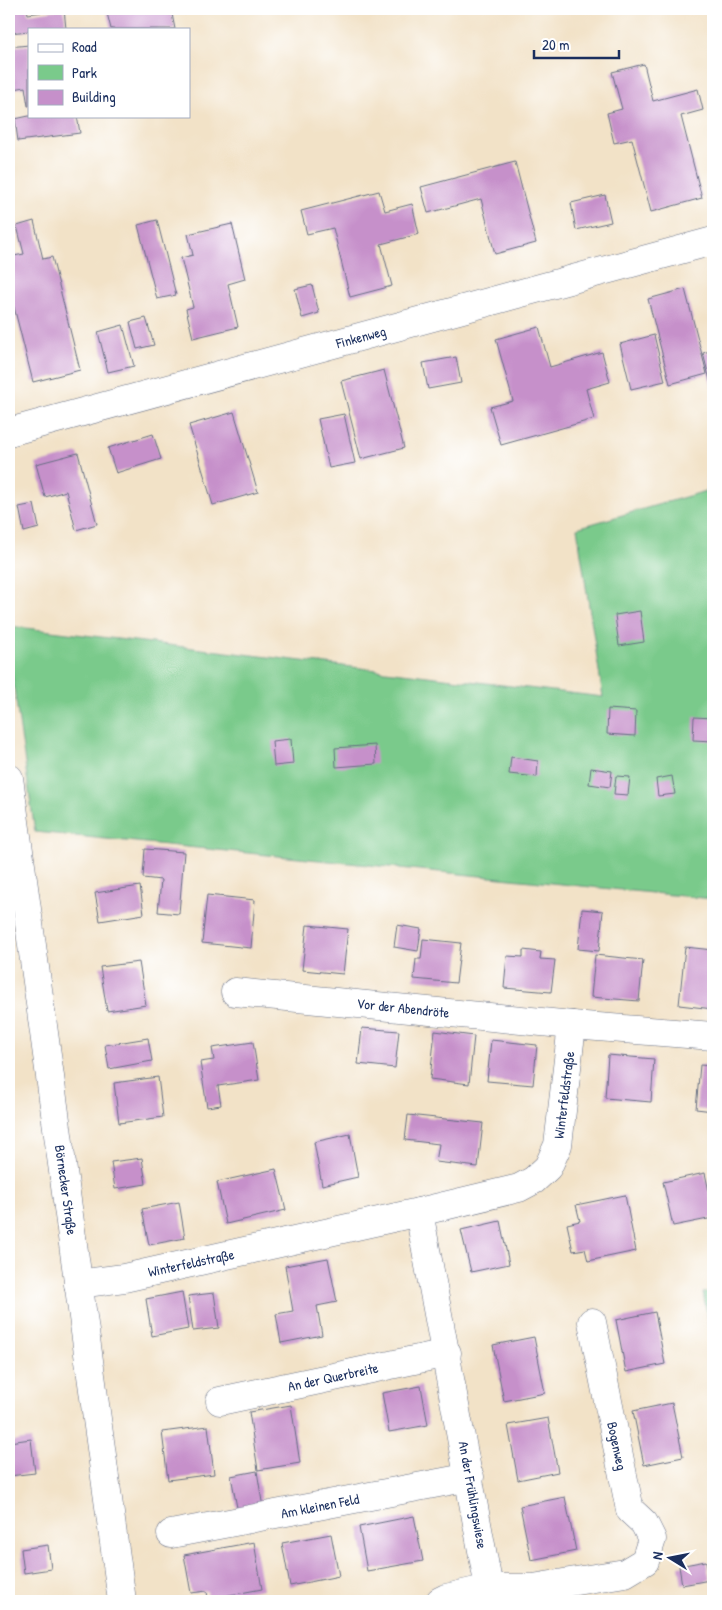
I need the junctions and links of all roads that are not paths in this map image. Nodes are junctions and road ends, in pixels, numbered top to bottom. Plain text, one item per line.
1 (713, 241) edge
2 (9, 432) edge
3 (9, 778) edge
4 (235, 992) dead end
5 (572, 1025) junction
6 (713, 1036) edge
7 (419, 1212) junction
8 (78, 1284) junction
9 (592, 1322) dead end
10 (446, 1353) junction
11 (220, 1401) dead end
12 (470, 1477) junction
13 (171, 1534) dead end
14 (489, 1588) junction
15 (122, 1601) edge
16 (440, 1601) edge

1 - 2 street, Finkenweg
3 - 8 street, Börnecker Straße
4 - 5 street, Vor der Abendröte
5 - 6 street
5 - 7 street, Winterfeldstraße
7 - 8 street, Winterfeldstraße
7 - 10 street
8 - 15 street, Börnecker Straße
9 - 14 street, Bogenweg
10 - 11 street, An der Querbreite
10 - 12 street, An der Frühlingswiese
12 - 13 street, Am kleinen Feld
12 - 14 street, An der Frühlingswiese
14 - 16 street

